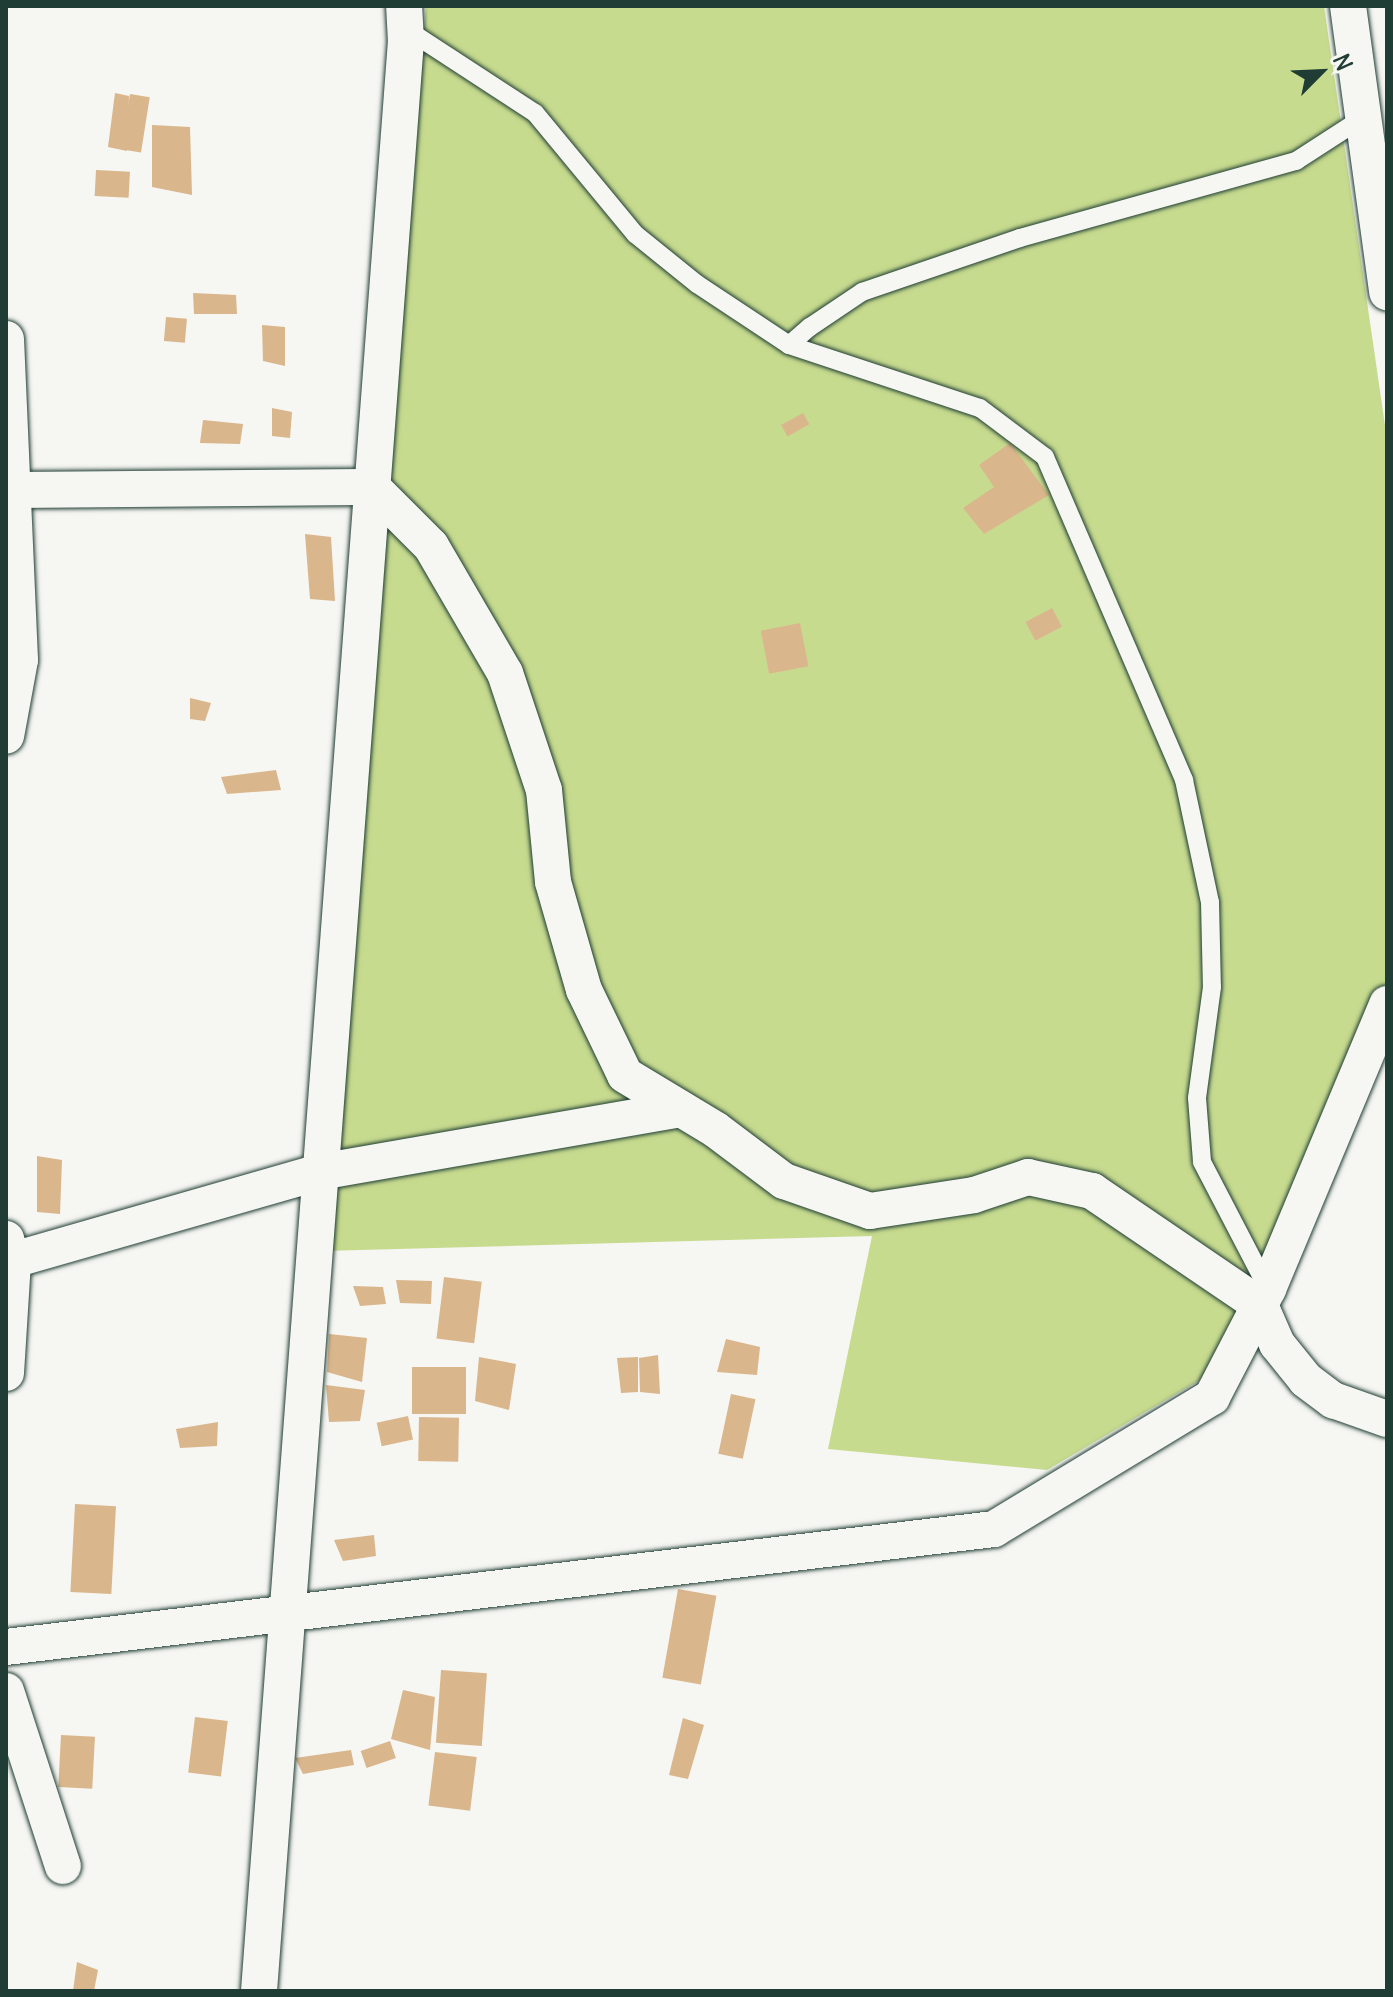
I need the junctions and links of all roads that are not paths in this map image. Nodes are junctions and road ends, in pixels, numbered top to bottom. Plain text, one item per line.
1 (1348, 6) edge
2 (404, 17) edge
3 (1364, 117) junction
4 (1387, 292) edge
5 (6, 339) edge
6 (789, 345) junction
7 (372, 487) junction
8 (9, 490) edge
9 (6, 736) edge
10 (1387, 1004) edge
11 (681, 1109) junction
12 (320, 1172) junction
13 (8, 1254) edge
14 (1264, 1297) junction
15 (6, 1373) edge
16 (1387, 1419) edge
17 (287, 1613) junction
18 (6, 1647) edge
19 (6, 1691) edge
20 (63, 1866) dead end
21 (259, 1991) edge

1 - 3 street
2 - 6 lane
2 - 7 street
3 - 4 street
3 - 6 lane
5 - 8 street
6 - 14 lane
7 - 8 street
7 - 11 street
7 - 12 street
8 - 9 street
10 - 14 street
11 - 12 street
11 - 14 street
12 - 13 street
12 - 17 street
13 - 15 street
14 - 16 street
14 - 17 street
17 - 18 street
17 - 21 street
19 - 20 street

